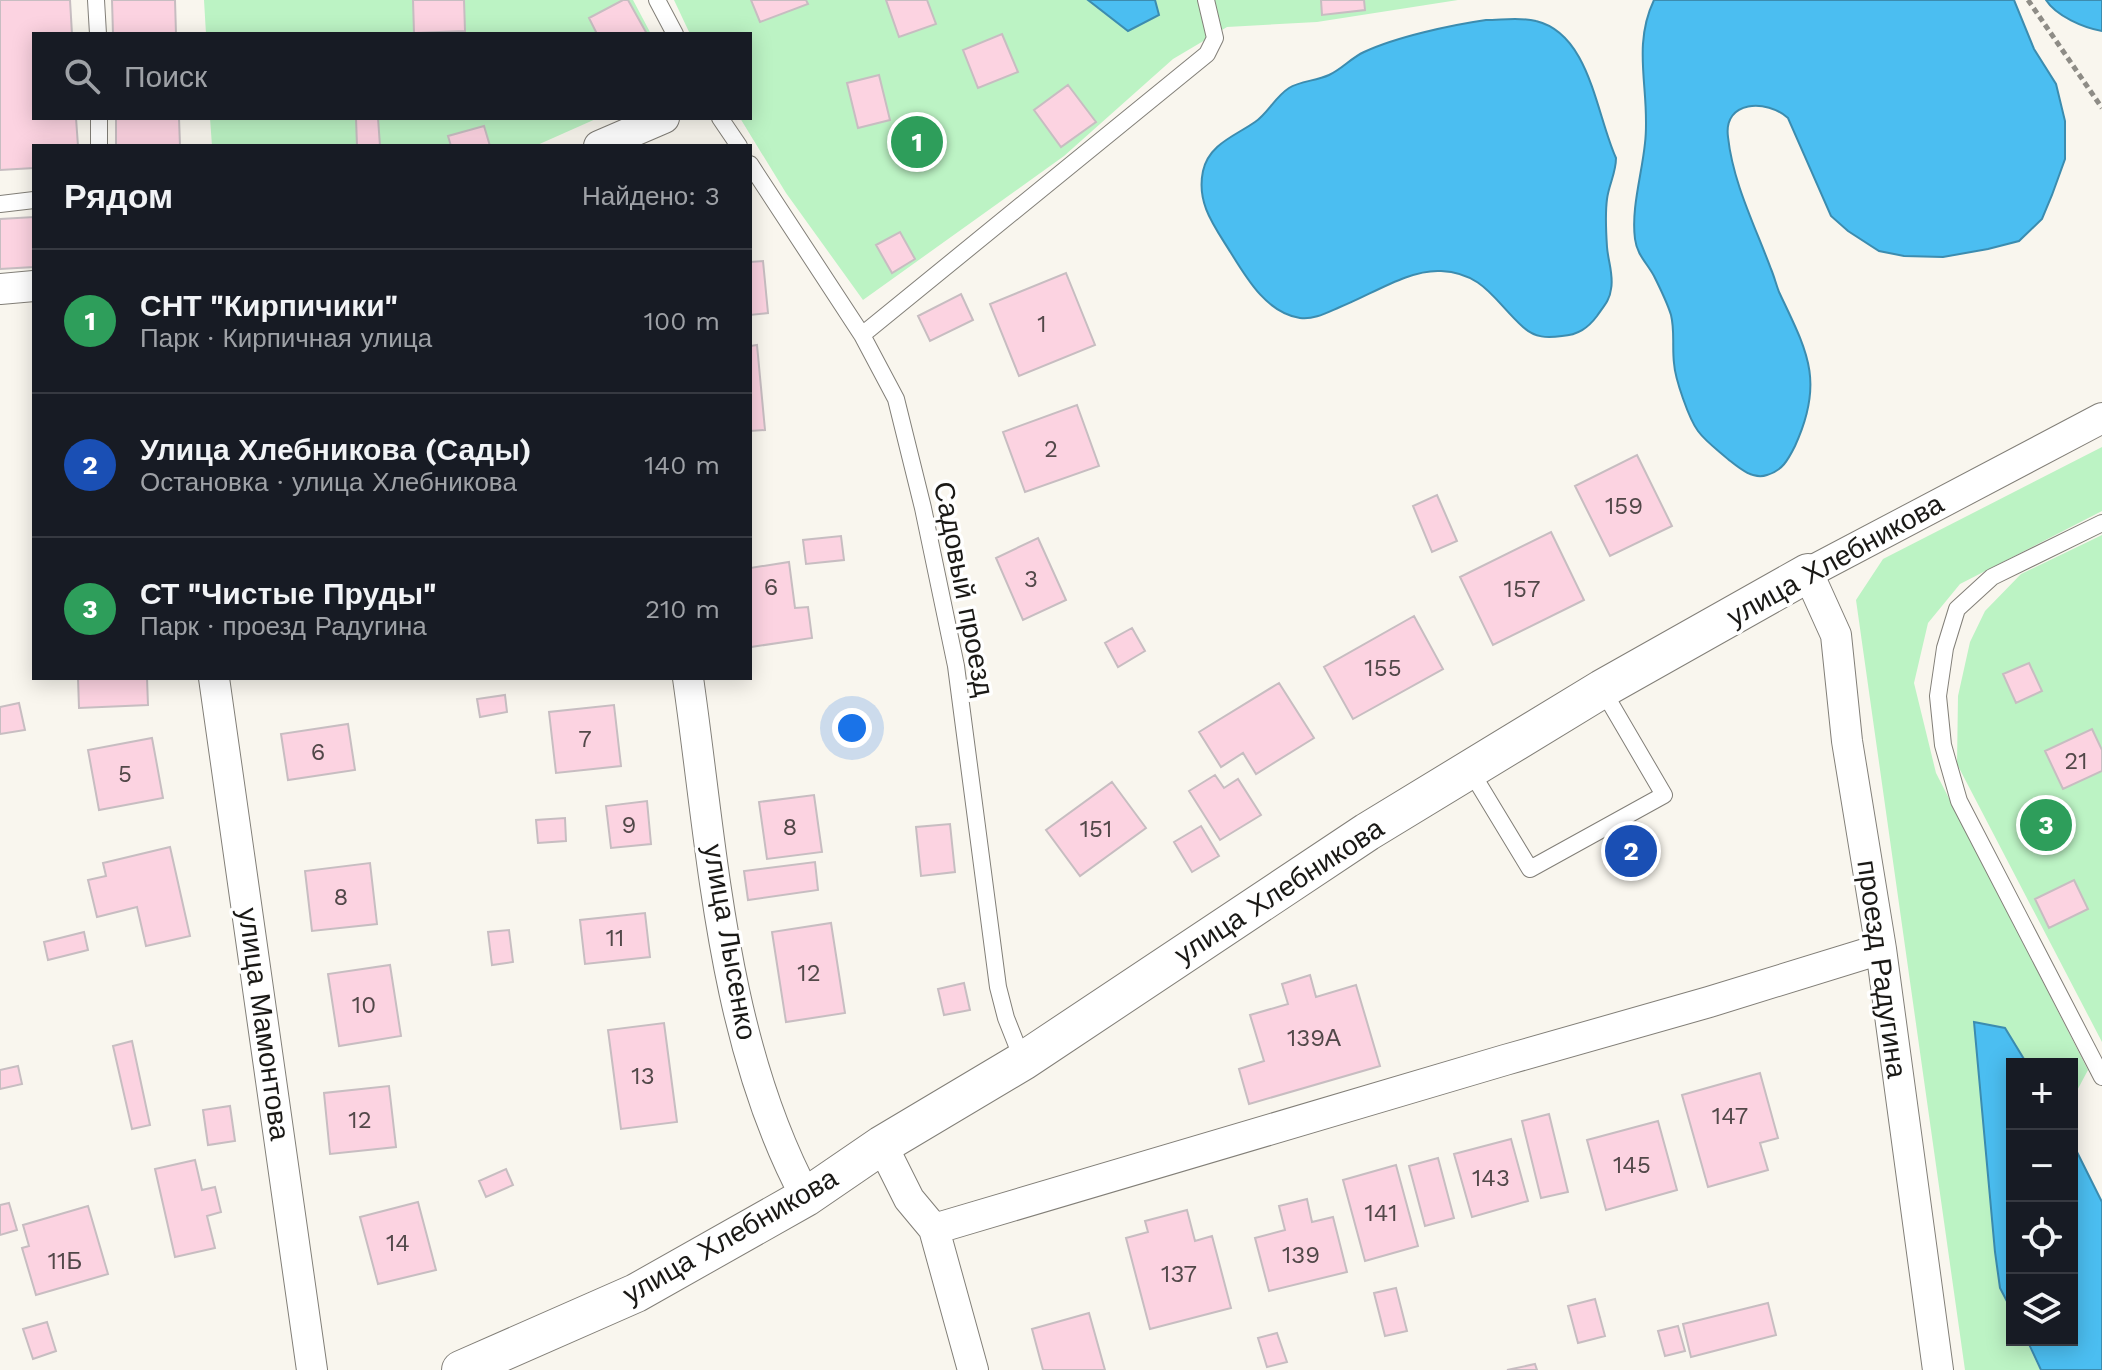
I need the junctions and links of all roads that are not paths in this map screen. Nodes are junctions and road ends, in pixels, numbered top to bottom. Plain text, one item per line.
1 (96, 0) edge
2 (657, 0) edge
3 (1206, 0) edge
4 (98, 32) edge
5 (674, 32) edge
6 (99, 120) edge
7 (659, 120) edge
8 (721, 120) edge
9 (99, 144) edge
10 (604, 144) edge
11 (738, 144) edge
12 (752, 167) edge
13 (32, 200) edge
14 (0, 204) edge
15 (32, 286) edge
16 (0, 289) edge
17 (862, 335) junction
18 (2102, 418) edge
19 (2102, 523) edge
20 (1808, 573) junction
21 (214, 680) edge
22 (688, 680) edge
23 (1602, 689) junction
24 (1470, 770) junction
25 (1881, 949) junction
26 (1023, 1061) junction
27 (2102, 1077) edge
28 (882, 1145) junction
29 (806, 1197) junction
30 (934, 1229) junction
31 (312, 1370) edge
32 (461, 1370) edge
33 (973, 1370) edge
34 (1938, 1370) edge

1 - 4 lane
2 - 5 lane
3 - 17 lane
6 - 9 lane
7 - 10 street
8 - 11 lane
12 - 17 lane, Садовый проезд
13 - 14 lane
15 - 16 street
17 - 26 lane, Садовый проезд
18 - 20 street, улица Хлебникова
19 - 27 lane
20 - 23 street, улица Хлебникова
20 - 25 street, проезд Радугина
21 - 31 street, улица Мамонтова
22 - 29 street, улица Лысенко
23 - 24 street, улица Хлебникова
23 - 24 lane
24 - 26 street, улица Хлебникова
25 - 30 street
25 - 34 street, проезд Радугина
26 - 28 street, улица Хлебникова
28 - 29 street, улица Хлебникова
28 - 30 street
29 - 32 street, улица Хлебникова
30 - 33 street

